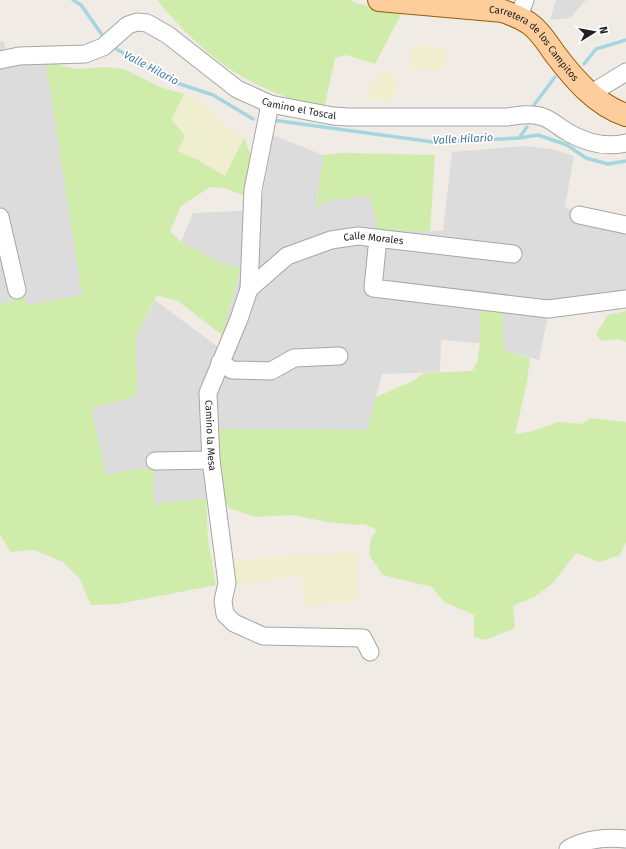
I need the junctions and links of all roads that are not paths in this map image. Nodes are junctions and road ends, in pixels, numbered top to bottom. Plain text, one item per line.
1 (380, 0) edge
2 (522, 8) edge
3 (0, 60) edge
4 (626, 72) edge
5 (590, 94) junction
6 (270, 104) junction
7 (626, 115) edge
8 (626, 143) edge
9 (579, 215) dead end
10 (0, 217) edge
11 (626, 225) edge
12 (378, 238) junction
13 (513, 254) dead end
14 (249, 289) junction
15 (18, 290) dead end
16 (626, 299) edge
17 (339, 356) dead end
18 (220, 362) junction
19 (211, 460) junction
20 (154, 461) dead end
21 (370, 652) dead end
22 (626, 839) edge
23 (568, 849) edge

1 - 2 main road, Carretera de los Campitos
2 - 5 main road, Carretera de los Campitos
3 - 6 street, Camino el Toscal
4 - 5 street
5 - 7 main road, Carretera de los Campitos
6 - 8 street, Camino el Toscal
6 - 14 street, Camino la Mesa
9 - 11 street
10 - 15 street
12 - 13 street, Calle Morales
12 - 14 street, Calle Morales
12 - 16 street
14 - 18 street, Camino la Mesa
17 - 18 street
18 - 19 street, Camino la Mesa
19 - 20 street
19 - 21 street, Camino la Mesa
22 - 23 street

